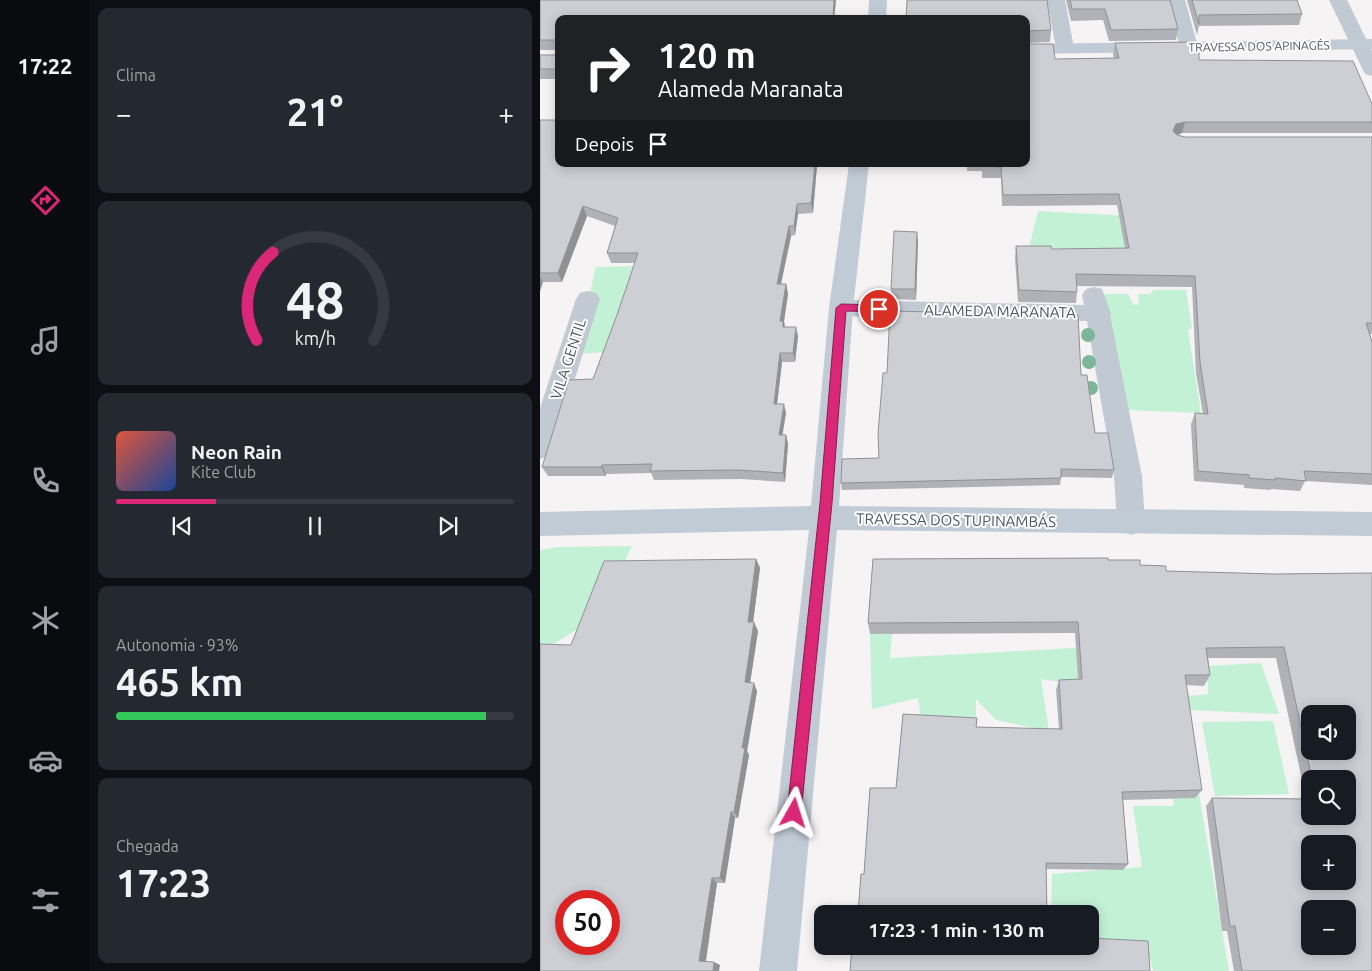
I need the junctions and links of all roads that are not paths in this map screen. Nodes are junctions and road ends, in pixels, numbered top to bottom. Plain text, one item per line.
1 (878, 0) edge
2 (1056, 0) edge
3 (1176, 0) edge
4 (1338, 0) edge
5 (877, 15) edge
6 (1365, 44) edge
7 (1189, 47) junction
8 (1066, 48) junction
9 (1030, 49) edge
10 (1372, 70) edge
11 (859, 167) edge
12 (588, 299) dead end
13 (841, 308) junction
14 (540, 448) edge
15 (824, 518) junction
16 (1131, 522) junction
17 (540, 524) edge
18 (1372, 524) edge
19 (778, 971) edge

1 - 5 street
2 - 8 street
3 - 7 street
4 - 6 street
6 - 7 street, TRAVESSA DOS APINAGÉS
6 - 10 street
7 - 8 street, TRAVESSA DOS APINAGÉS
8 - 9 street, TRAVESSA DOS APINAGÉS
11 - 13 street
12 - 14 street, VILA GENTIL
13 - 15 street
13 - 16 street, ALAMEDA MARANATA
15 - 16 street, TRAVESSA DOS TUPINAMBÁS
15 - 17 street, TRAVESSA DOS TUPINAMBÁS
15 - 19 street
16 - 18 street, TRAVESSA DOS TUPINAMBÁS

